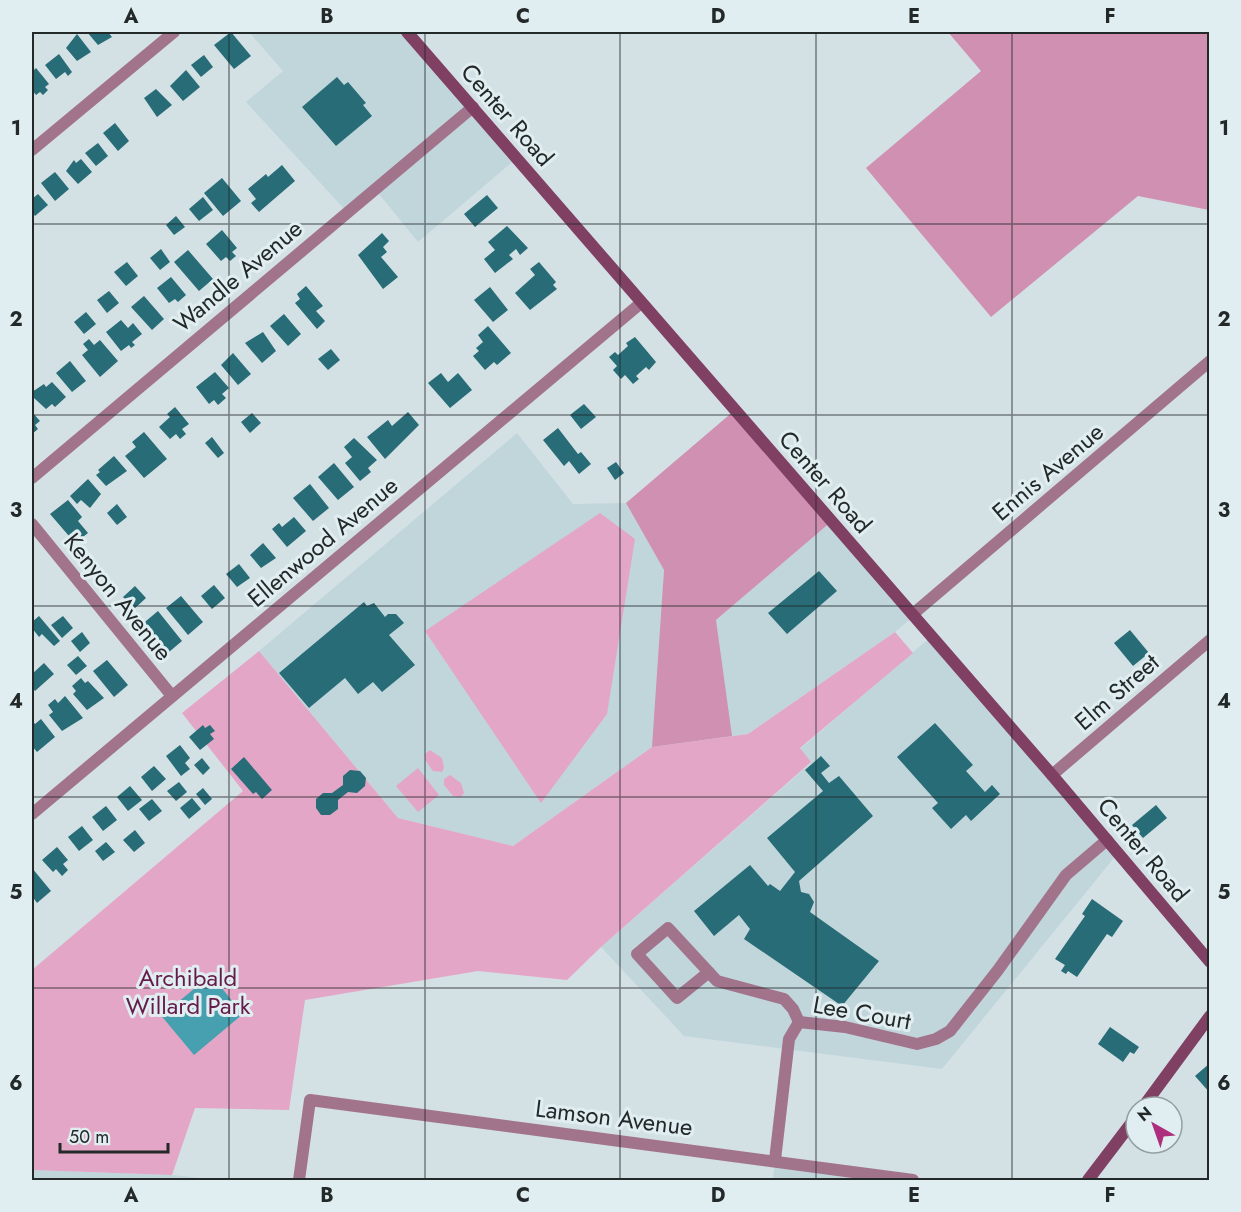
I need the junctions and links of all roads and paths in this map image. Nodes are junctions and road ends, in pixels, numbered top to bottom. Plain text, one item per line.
1 (174, 32) edge
2 (407, 32) edge
3 (472, 107) junction
4 (32, 150) edge
5 (641, 303) junction
6 (1209, 361) edge
7 (32, 478) edge
8 (32, 524) edge
9 (913, 614) junction
10 (1209, 640) edge
11 (172, 696) junction
12 (1052, 775) junction
13 (32, 814) edge
14 (1107, 840) junction
15 (1209, 962) edge
16 (709, 972) junction
17 (1209, 1016) edge
18 (799, 1022) junction
19 (1152, 1095) edge
20 (1124, 1133) edge
21 (775, 1160) junction
22 (299, 1180) edge
23 (913, 1180) edge
24 (1088, 1180) edge

1 - 4 street
2 - 3 main road, Center Road
3 - 5 main road, Center Road
3 - 7 street, Wandle Avenue
5 - 9 main road, Center Road
5 - 11 street, Ellenwood Avenue
6 - 9 street, Ennis Avenue
8 - 11 street, Kenyon Avenue
9 - 12 main road, Center Road
10 - 12 street, Elm Street
11 - 13 street, Ellenwood Avenue
12 - 14 main road, Center Road
14 - 15 main road, Center Road
14 - 18 street, Lee Court
16 - 16 street
16 - 18 street
17 - 19 main road
18 - 21 street, Lee Court
20 - 24 main road
21 - 22 street, Lamson Avenue
21 - 23 street, Lamson Avenue

